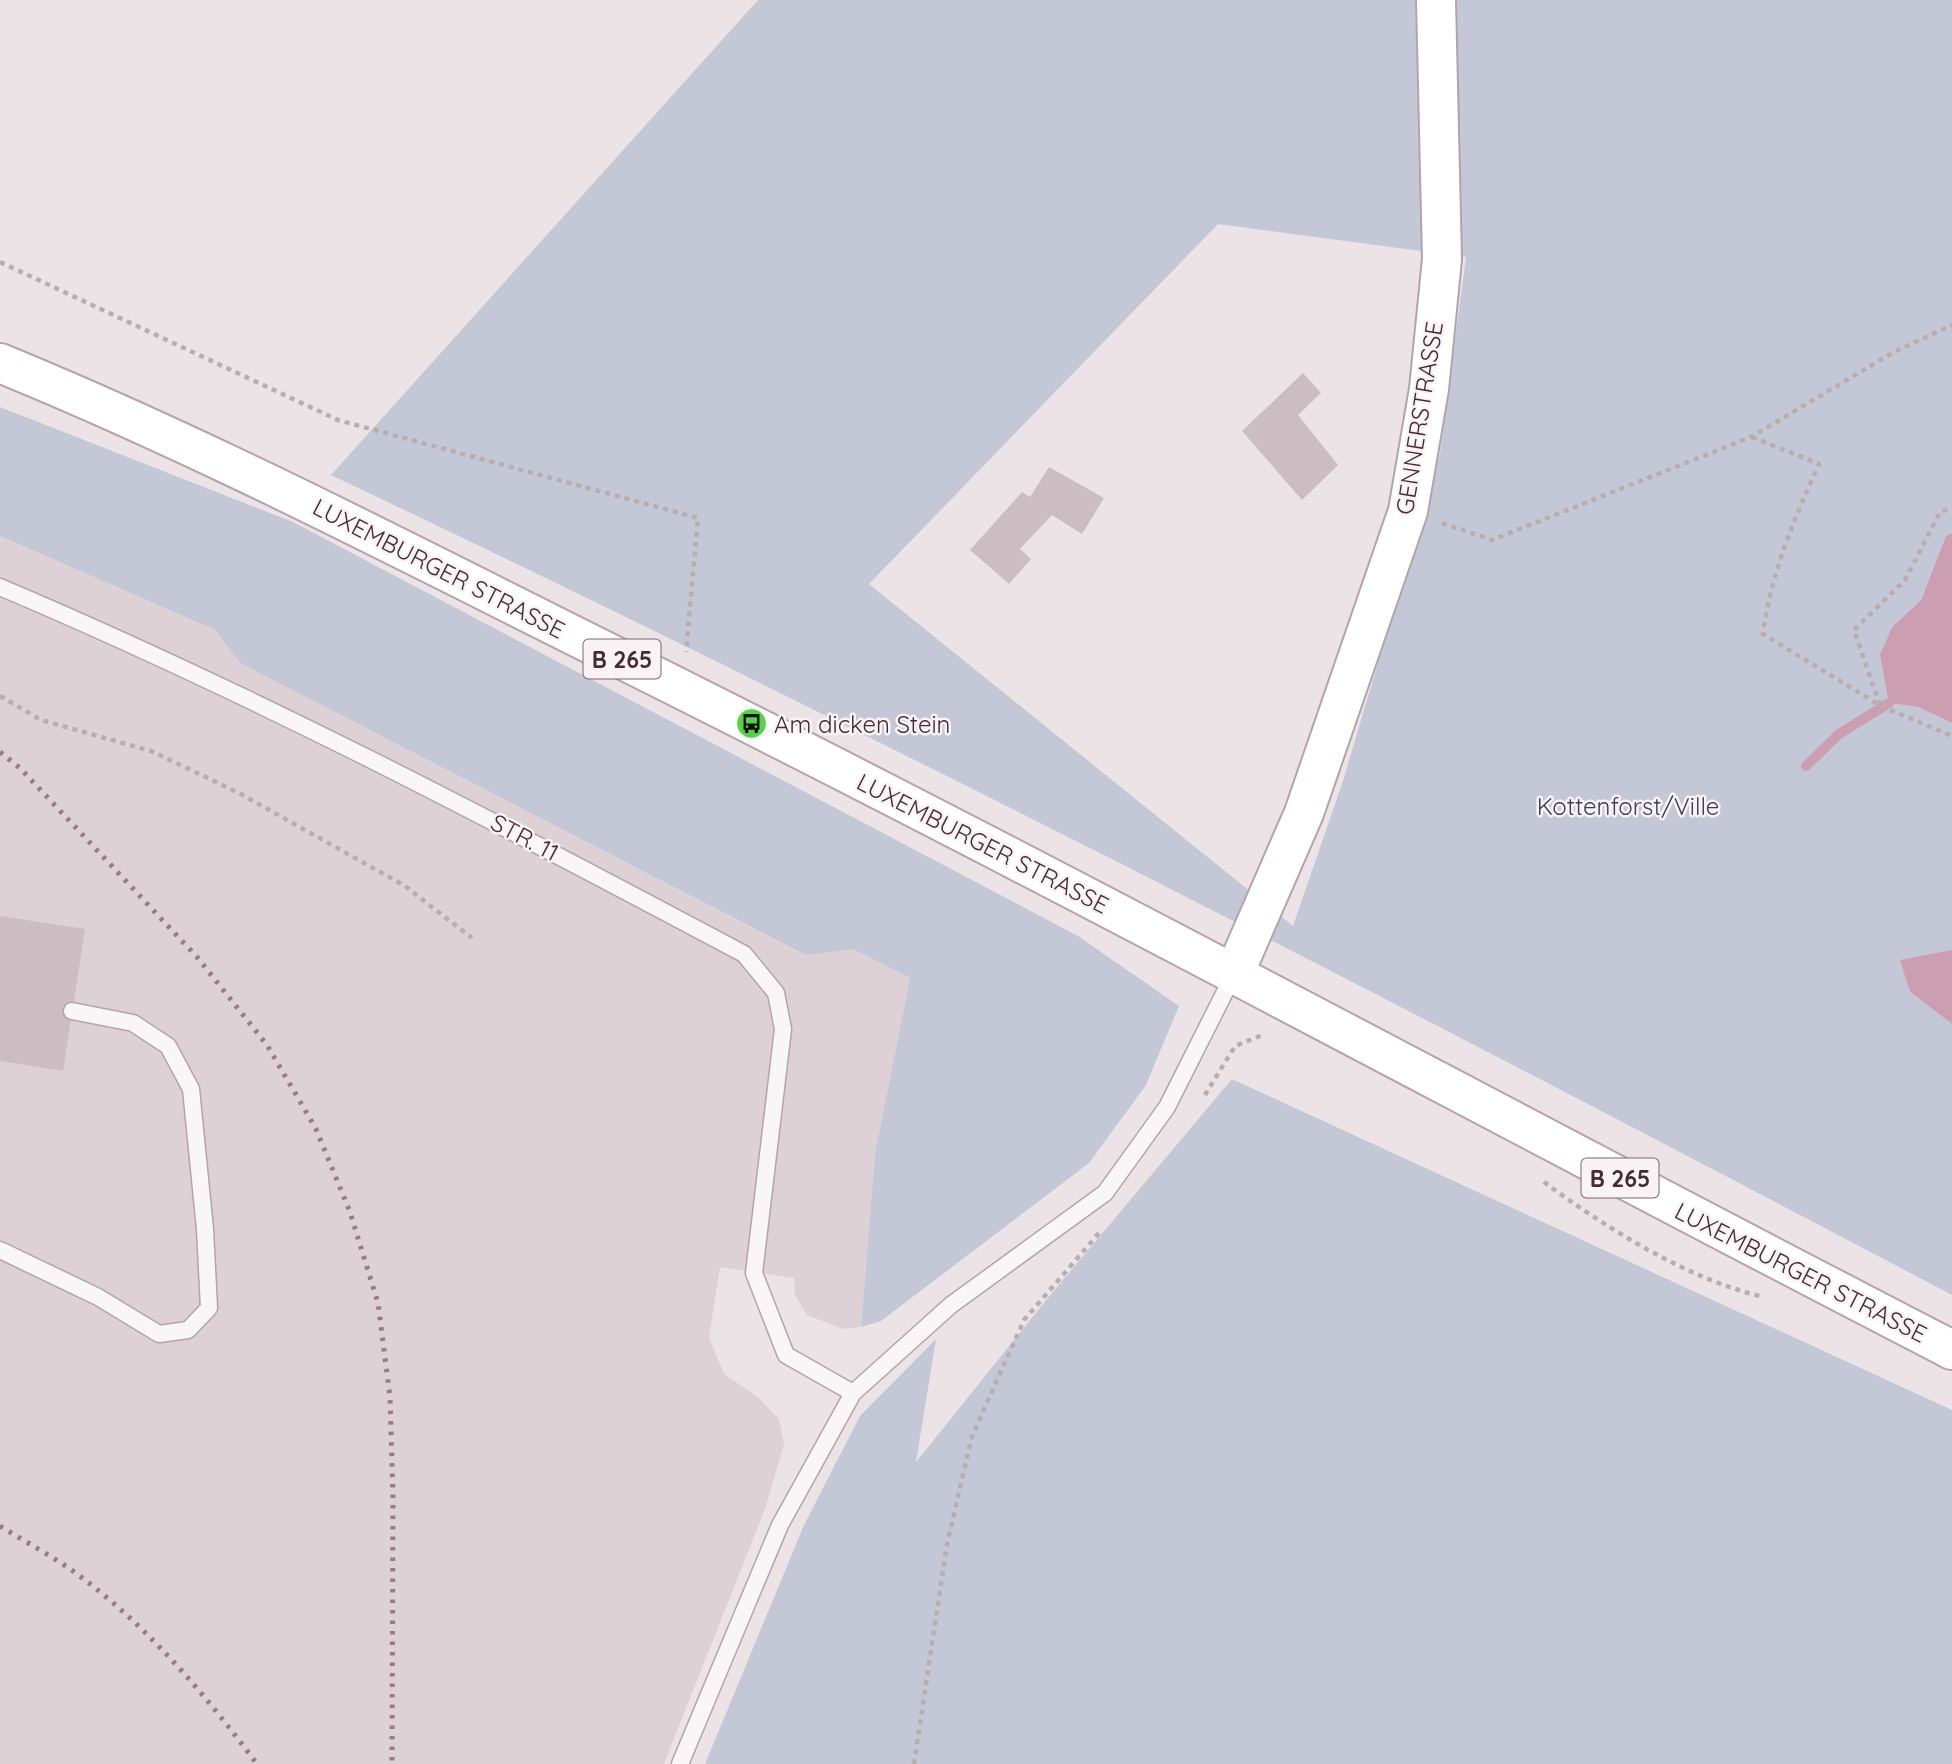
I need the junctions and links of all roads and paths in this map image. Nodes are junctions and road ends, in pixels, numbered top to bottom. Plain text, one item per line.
1 (1436, 0) edge
2 (0, 262) edge
3 (1952, 325) edge
4 (0, 363) edge
5 (1751, 437) junction
6 (1952, 508) edge
7 (1408, 511) junction
8 (0, 587) edge
9 (674, 685) junction
10 (0, 696) edge
11 (1881, 706) junction
12 (1952, 736) edge
13 (472, 938) dead end
14 (1234, 974) junction
15 (72, 1011) dead end
16 (1274, 1030) dead end
17 (1204, 1096) dead end
18 (1108, 1223) dead end
19 (0, 1250) edge
20 (1952, 1350) edge
21 (853, 1393) junction
22 (680, 1764) edge
23 (914, 1764) edge

1 - 7 main road, GENNERSTRASSE
2 - 9 path
3 - 5 path
4 - 9 main road, LUXEMBURGER STRASSE / B 265
5 - 7 path
5 - 11 path
6 - 11 path
7 - 14 main road, GENNERSTRASSE
8 - 21 lane, STR. 11
9 - 14 main road, LUXEMBURGER STRASSE / B 265
10 - 13 path
11 - 12 path
14 - 20 main road, LUXEMBURGER STRASSE / B 265
14 - 21 lane
15 - 19 lane
16 - 17 path
18 - 23 path
21 - 22 lane

